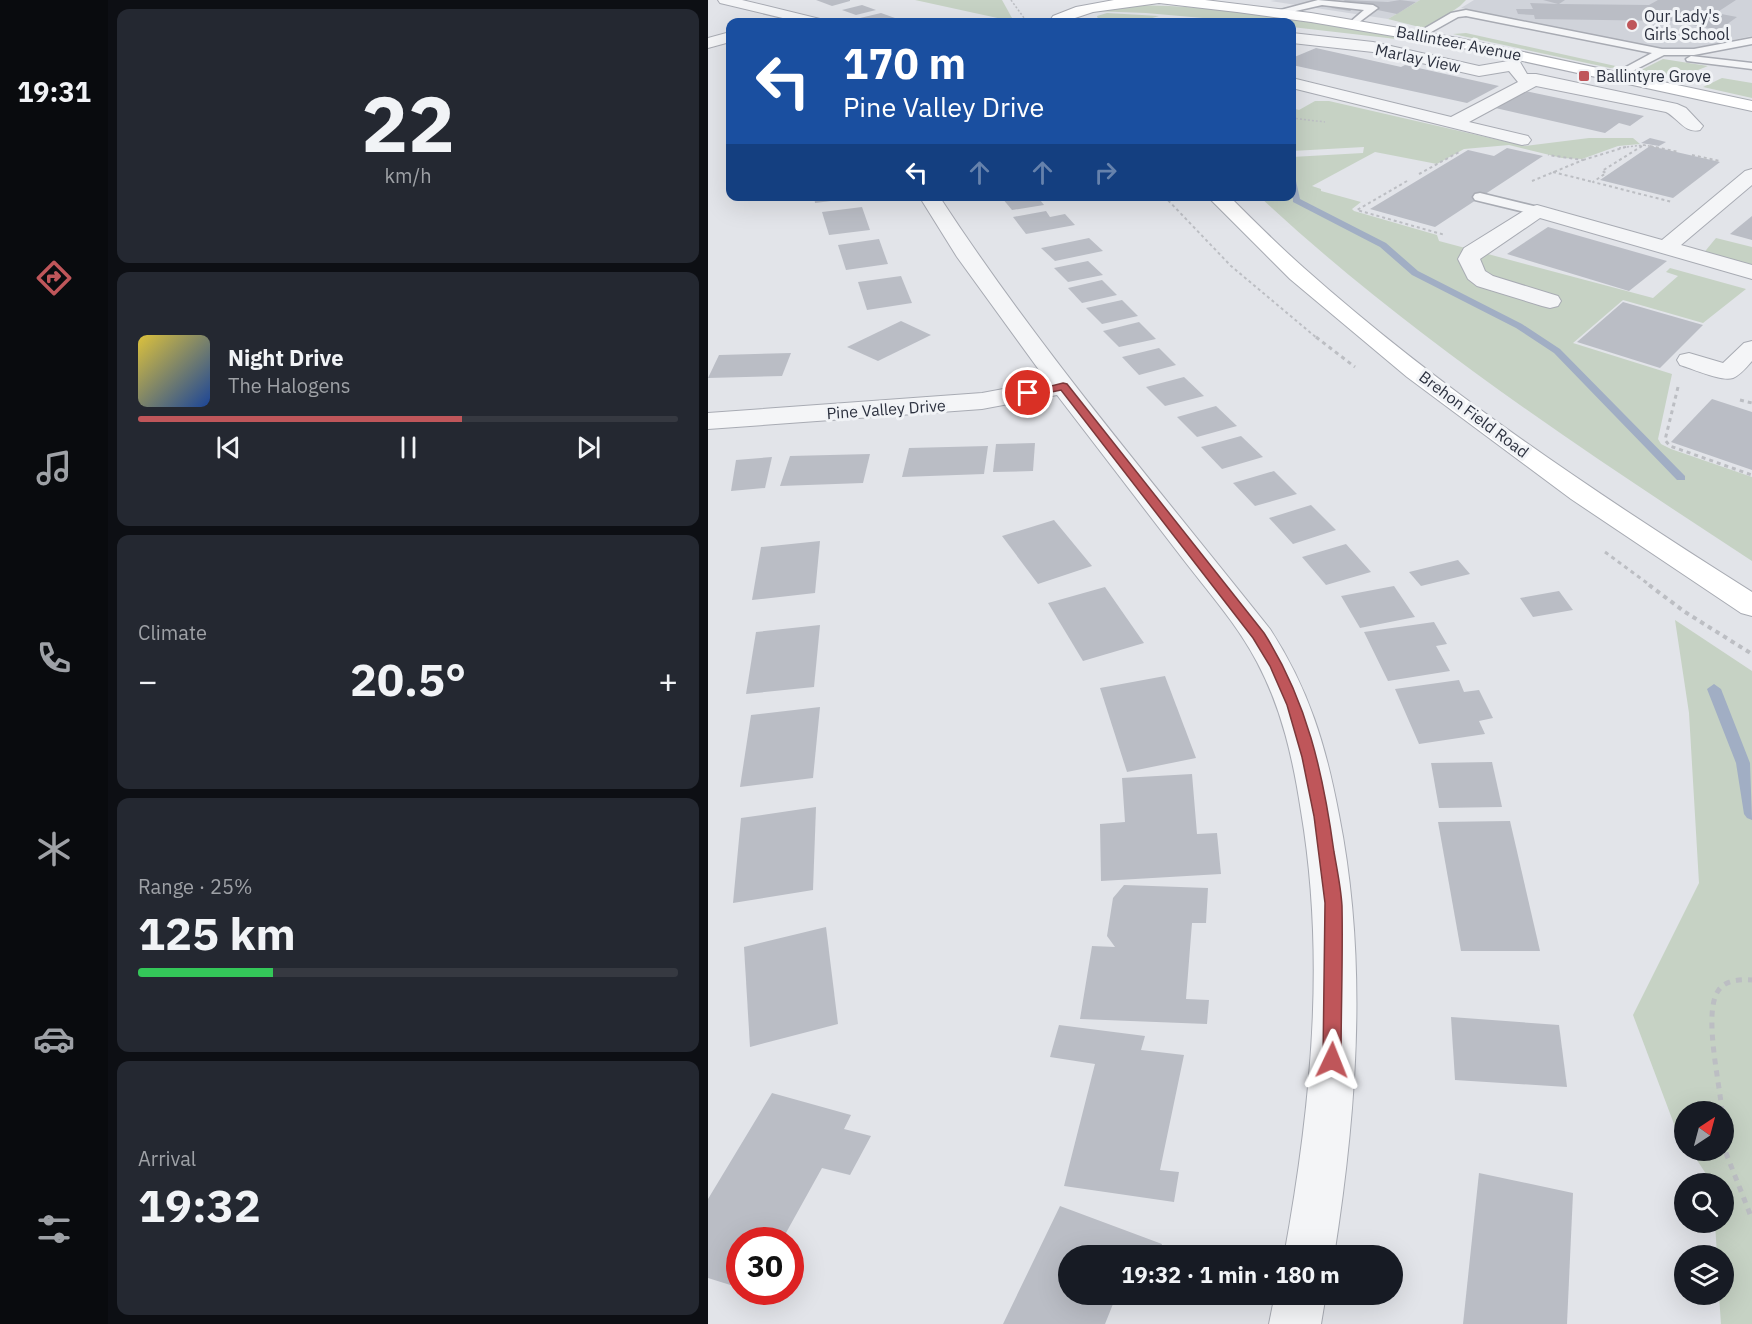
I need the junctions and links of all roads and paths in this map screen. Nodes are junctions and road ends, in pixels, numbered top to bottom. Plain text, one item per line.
1 (725, 0) edge
2 (1011, 0) edge
3 (1155, 0) edge
4 (1162, 0) edge
5 (1278, 12) junction
6 (798, 17) junction
7 (1056, 17) edge
8 (794, 18) edge
9 (801, 18) edge
10 (1024, 18) edge
11 (1354, 23) junction
12 (1420, 34) junction
13 (726, 38) edge
14 (1296, 38) edge
15 (1752, 41) edge
16 (708, 43) edge
17 (1666, 53) junction
18 (1530, 57) junction
19 (1514, 65) junction
20 (1750, 72) edge
21 (1617, 76) junction
22 (1536, 80) junction
23 (1296, 84) edge
24 (1752, 106) edge
25 (1453, 123) junction
26 (1694, 126) dead end
27 (1522, 140) dead end
28 (1583, 160) dead end
29 (1553, 172) dead end
30 (1752, 175) edge
31 (1407, 181) dead end
32 (1593, 182) junction
33 (1742, 193) edge
34 (1480, 197) dead end
35 (932, 201) edge
36 (1222, 201) edge
37 (1679, 204) dead end
38 (1537, 212) junction
39 (1446, 236) dead end
40 (1665, 248) junction
41 (1752, 272) edge
42 (1550, 301) dead end
43 (1752, 348) edge
44 (1689, 360) dead end
45 (1679, 383) dead end
46 (1063, 386) junction
47 (1731, 398) dead end
48 (1752, 404) edge
49 (708, 421) edge
50 (1752, 475) edge
51 (1752, 606) edge
52 (1752, 980) edge
53 (1721, 1101) edge
54 (1729, 1161) edge
55 (1752, 1220) edge
56 (1311, 1245) edge
57 (1299, 1305) edge
58 (1295, 1324) edge

1 - 6 street
2 - 10 path
3 - 7 main road
4 - 5 main road, Ballinteer Avenue
5 - 11 main road, Ballinteer Avenue
5 - 11 lane
6 - 8 street
6 - 9 street
11 - 12 main road, Ballinteer Avenue
12 - 17 lane
12 - 18 main road, Ballinteer Avenue
13 - 16 street
14 - 19 street, Marlay View
15 - 17 lane
17 - 20 lane
17 - 21 lane
18 - 19 street, Marlay View
18 - 21 main road, Ballinteer Avenue
19 - 22 street
21 - 24 main road, Ballinteer Avenue
22 - 25 street
22 - 26 street
23 - 25 street
25 - 27 street
28 - 32 path
29 - 32 path
30 - 33 street
31 - 39 path
32 - 37 path
33 - 40 street
34 - 38 lane
35 - 46 street
36 - 51 main road, Brehon Field Road
38 - 40 street
38 - 42 street
40 - 41 street
43 - 44 street
45 - 50 path
46 - 49 street, Pine Valley Drive
46 - 56 street
47 - 48 path
52 - 53 path
54 - 55 path
57 - 58 street

